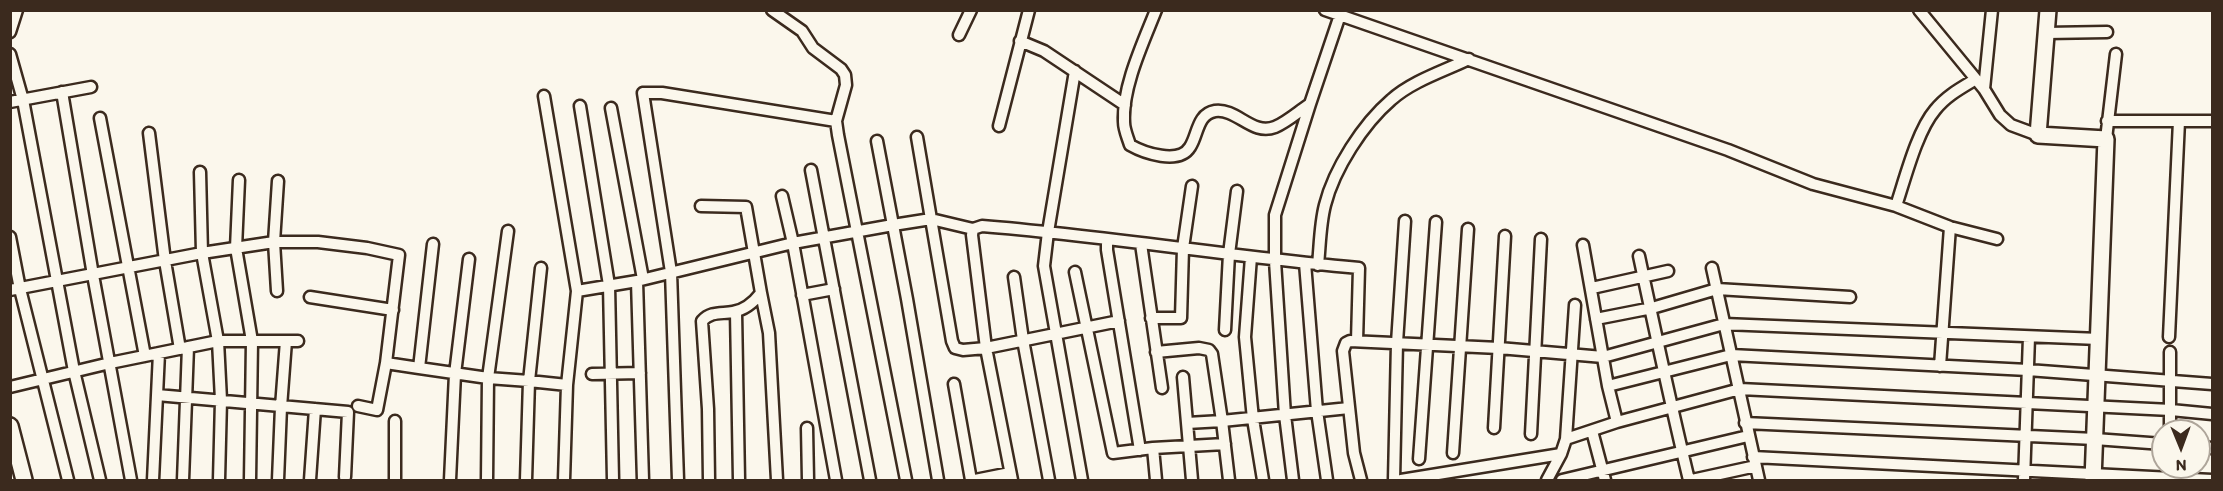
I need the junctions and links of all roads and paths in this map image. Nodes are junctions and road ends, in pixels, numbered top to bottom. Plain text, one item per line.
1 (17, 10) edge
2 (772, 10) edge
3 (971, 10) edge
4 (1029, 10) edge
5 (1156, 10) edge
6 (1325, 10) edge
7 (1919, 10) edge
8 (2048, 10) edge
9 (1990, 13) edge
10 (1340, 15) junction
11 (10, 32) edge
12 (2107, 32) dead end
13 (2046, 33) junction
14 (959, 35) dead end
15 (1020, 41) junction
16 (10, 54) edge
17 (2116, 54) dead end
18 (1469, 59) junction
19 (1075, 71) junction
20 (1976, 79) junction
21 (91, 87) dead end
22 (1984, 89) junction
23 (62, 92) junction
24 (544, 96) dead end
25 (23, 100) junction
26 (10, 102) edge
27 (1310, 104) junction
28 (1125, 105) junction
29 (580, 106) dead end
30 (611, 108) dead end
31 (100, 118) dead end
32 (836, 121) junction
33 (2107, 121) junction
34 (2179, 121) junction
35 (2212, 121) edge
36 (999, 126) dead end
37 (149, 133) dead end
38 (2038, 135) junction
39 (917, 137) dead end
40 (2106, 139) junction
41 (877, 141) dead end
42 (811, 170) dead end
43 (200, 172) dead end
44 (239, 180) dead end
45 (278, 181) dead end
46 (1192, 186) dead end
47 (1237, 191) dead end
48 (782, 196) dead end
49 (701, 206) dead end
50 (1896, 206) junction
51 (931, 219) junction
52 (1405, 220) dead end
53 (1436, 222) dead end
54 (892, 225) junction
55 (1950, 227) junction
56 (973, 229) junction
57 (1468, 230) dead end
58 (508, 231) dead end
59 (858, 231) junction
60 (1048, 232) junction
61 (1505, 236) dead end
62 (10, 237) edge
63 (824, 237) junction
64 (1107, 239) junction
65 (1541, 239) dead end
66 (1997, 239) dead end
67 (274, 242) junction
68 (793, 243) junction
69 (434, 244) dead end
70 (1141, 244) junction
71 (1583, 245) dead end
72 (236, 248) junction
73 (1183, 248) junction
74 (753, 252) junction
75 (202, 253) junction
76 (1229, 254) junction
77 (1639, 256) dead end
78 (1251, 257) junction
79 (469, 259) dead end
80 (165, 261) junction
81 (1275, 261) junction
82 (1305, 263) junction
83 (1318, 265) junction
84 (128, 267) junction
85 (541, 268) dead end
86 (1712, 268) dead end
87 (1668, 271) dead end
88 (671, 272) junction
89 (1075, 272) dead end
90 (93, 275) junction
91 (1644, 276) junction
92 (1014, 277) dead end
93 (640, 280) junction
94 (56, 281) junction
95 (609, 285) junction
96 (1592, 288) junction
97 (15, 289) edge
98 (834, 289) junction
99 (1717, 289) junction
100 (277, 291) dead end
101 (577, 291) junction
102 (760, 293) junction
103 (802, 294) junction
104 (310, 297) dead end
105 (1850, 297) dead end
106 (1575, 304) dead end
107 (1652, 308) junction
108 (393, 310) junction
109 (736, 312) junction
110 (1151, 318) junction
111 (1596, 319) junction
112 (1119, 321) junction
113 (1724, 324) junction
114 (1086, 328) junction
115 (1225, 330) dead end
116 (1942, 333) junction
117 (1058, 334) junction
118 (2029, 337) junction
119 (2169, 337) dead end
120 (2099, 339) junction
121 (1023, 340) junction
122 (218, 341) junction
123 (252, 341) junction
124 (1357, 341) junction
125 (1658, 342) junction
126 (1396, 343) junction
127 (1427, 343) junction
128 (1461, 345) junction
129 (184, 348) junction
130 (986, 348) junction
131 (1499, 348) junction
132 (1536, 350) junction
133 (1156, 352) junction
134 (2170, 352) dead end
135 (159, 353) junction
136 (1572, 353) junction
137 (1731, 355) junction
138 (145, 356) junction
139 (1603, 357) junction
140 (110, 363) junction
141 (386, 363) junction
142 (1940, 366) junction
143 (419, 368) junction
144 (2028, 370) junction
145 (74, 371) junction
146 (640, 373) junction
147 (1665, 373) junction
148 (455, 374) junction
149 (592, 374) dead end
150 (611, 374) junction
151 (2098, 375) junction
152 (1183, 376) dead end
153 (488, 378) junction
154 (41, 379) junction
155 (529, 381) junction
156 (2170, 381) junction
157 (954, 384) dead end
158 (2212, 384) edge
159 (567, 385) junction
160 (1608, 386) junction
161 (10, 387) edge
162 (1162, 388) dead end
163 (1740, 389) junction
164 (157, 395) junction
165 (186, 397) junction
166 (221, 400) junction
167 (252, 403) junction
168 (2027, 404) junction
169 (358, 406) dead end
170 (2096, 406) junction
171 (281, 407) junction
172 (1671, 407) junction
173 (1349, 408) junction
174 (315, 409) junction
175 (2171, 410) junction
176 (1317, 411) junction
177 (2212, 414) edge
178 (1285, 415) junction
179 (1253, 419) junction
180 (2171, 419) edge
181 (395, 421) dead end
182 (1222, 421) junction
183 (1617, 422) junction
184 (1186, 423) junction
185 (1745, 423) junction
186 (10, 426) edge
187 (807, 428) dead end
188 (1494, 428) dead end
189 (1592, 431) junction
190 (1531, 434) dead end
191 (2025, 435) junction
192 (1748, 436) junction
193 (1566, 439) junction
194 (2095, 439) junction
195 (2151, 443) edge
196 (1225, 444) junction
197 (1188, 447) junction
198 (1153, 448) junction
199 (1140, 450) junction
200 (1453, 453) dead end
201 (1682, 453) junction
202 (1561, 454) junction
203 (1419, 459) dead end
204 (1754, 461) junction
205 (1604, 475) edge
206 (2024, 475) edge
207 (2151, 476) edge
208 (345, 477) dead end
209 (1011, 477) edge
210 (2093, 478) edge
211 (24, 480) edge
212 (68, 480) edge
213 (100, 480) edge
214 (131, 480) edge
215 (153, 480) edge
216 (183, 480) edge
217 (219, 480) edge
218 (250, 480) edge
219 (278, 480) edge
220 (310, 480) edge
221 (395, 480) edge
222 (450, 480) edge
223 (487, 480) edge
224 (526, 480) edge
225 (564, 480) edge
226 (613, 480) edge
227 (643, 480) edge
228 (678, 480) edge
229 (709, 480) edge
230 (739, 480) edge
231 (777, 480) edge
232 (808, 480) edge
233 (836, 480) edge
234 (870, 480) edge
235 (906, 480) edge
236 (938, 480) edge
237 (973, 480) edge
238 (1050, 480) edge
239 (1082, 480) edge
240 (1156, 480) edge
241 (1192, 480) edge
242 (1229, 480) edge
243 (1263, 480) edge
244 (1293, 480) edge
245 (1327, 480) edge
246 (1360, 480) edge
247 (1394, 480) edge
248 (1401, 480) edge
249 (1546, 480) edge
250 (1562, 480) edge
251 (1690, 480) edge
252 (1759, 480) edge

1 - 11 street
2 - 32 street
3 - 14 street
4 - 15 street
5 - 28 street
6 - 10 street
7 - 20 street
8 - 13 street
9 - 22 street
10 - 18 street
10 - 27 street
12 - 13 street
13 - 38 street
15 - 19 street
15 - 36 street
16 - 25 street
17 - 33 street
18 - 50 street
18 - 83 street
19 - 28 street
19 - 60 street
20 - 22 street
20 - 50 street
21 - 23 street
22 - 38 street
23 - 25 street
23 - 90 street
24 - 101 street
25 - 26 street
25 - 94 street
27 - 28 street
27 - 81 street
29 - 95 street
30 - 93 street
31 - 84 street
32 - 59 street
32 - 88 street
33 - 34 street
33 - 40 street
34 - 35 street
34 - 119 street
37 - 80 street
38 - 40 street
39 - 51 street
40 - 120 street
41 - 54 street
42 - 63 street
43 - 75 street
44 - 72 street
45 - 67 street
46 - 73 street
47 - 76 street
48 - 68 street
49 - 74 street
50 - 55 street
51 - 54 street
51 - 56 street
51 - 130 street
52 - 126 street
53 - 127 street
54 - 59 street
54 - 236 street
55 - 66 street
55 - 116 street
56 - 60 street
56 - 130 street
57 - 128 street
58 - 153 street
59 - 63 street
59 - 235 street
60 - 64 street
60 - 117 street
61 - 131 street
62 - 97 street
63 - 68 street
63 - 98 street
64 - 70 street
64 - 112 street
65 - 132 street
67 - 72 street
67 - 100 street
67 - 108 street
68 - 74 street
68 - 103 street
69 - 143 street
70 - 73 street
70 - 110 street
71 - 96 street
72 - 75 street
72 - 123 street
73 - 76 street
73 - 110 street
74 - 88 street
74 - 102 street
75 - 80 street
75 - 122 street
76 - 78 street
76 - 115 street
77 - 91 street
78 - 81 street
78 - 179 street
79 - 148 street
80 - 84 street
80 - 129 street
81 - 82 street
81 - 178 street
82 - 83 street
82 - 176 street
83 - 124 street
84 - 90 street
84 - 138 street
85 - 155 street
86 - 99 street
87 - 91 street
88 - 93 street
88 - 228 street
89 - 114 street
90 - 94 street
90 - 140 street
91 - 96 street
91 - 107 street
92 - 121 street
93 - 95 street
93 - 146 street
94 - 97 street
94 - 145 street
95 - 101 street
95 - 150 street
96 - 111 street
97 - 154 street
98 - 103 street
98 - 234 street
99 - 105 street
99 - 107 street
99 - 113 street
101 - 159 street
102 - 109 street
102 - 231 street
103 - 233 street
104 - 108 street
106 - 136 street
107 - 111 street
107 - 125 street
108 - 141 street
109 - 229 street
109 - 230 street
110 - 133 street
111 - 139 street
112 - 114 street
112 - 199 street
113 - 116 street
113 - 125 street
113 - 137 street
114 - 117 street
114 - 199 street
116 - 118 street
116 - 142 street
117 - 121 street
117 - 239 street
118 - 120 street
118 - 144 street
120 - 151 street
121 - 130 street
121 - 238 street
122 - 123 street
122 - 129 street
122 - 166 street
123 - 167 street
123 - 171 street
124 - 126 street
124 - 173 street
125 - 139 street
125 - 147 street
126 - 127 street
126 - 247 street
127 - 128 street
127 - 203 street
128 - 131 street
128 - 200 street
129 - 135 street
129 - 165 street
130 - 209 street
131 - 132 street
131 - 188 street
132 - 136 street
132 - 190 street
133 - 162 street
133 - 182 street
134 - 156 street
135 - 138 street
135 - 164 street
136 - 139 street
136 - 193 street
137 - 142 street
137 - 147 street
137 - 163 street
138 - 140 street
139 - 160 street
140 - 145 street
140 - 214 street
141 - 143 street
141 - 169 street
142 - 144 street
143 - 148 street
144 - 151 street
144 - 168 street
145 - 154 street
145 - 213 street
146 - 150 street
146 - 227 street
147 - 160 street
147 - 172 street
148 - 153 street
148 - 222 street
149 - 150 street
150 - 226 street
151 - 156 street
151 - 170 street
152 - 184 street
153 - 155 street
153 - 223 street
154 - 161 street
154 - 212 street
155 - 159 street
155 - 224 street
156 - 158 street
156 - 175 street
157 - 237 street
159 - 225 street
160 - 183 street
163 - 168 street
163 - 172 street
163 - 185 street
164 - 165 street
164 - 215 street
165 - 166 street
165 - 216 street
166 - 167 street
166 - 217 street
167 - 171 street
167 - 218 street
168 - 170 street
168 - 191 street
170 - 175 street
170 - 194 street
171 - 174 street
171 - 219 street
172 - 183 street
172 - 201 street
173 - 176 street
173 - 246 street
174 - 208 street
174 - 220 street
175 - 177 street
175 - 180 street
176 - 178 street
176 - 245 street
178 - 179 street
178 - 244 street
179 - 182 street
179 - 243 street
181 - 221 street
182 - 184 street
182 - 196 street
183 - 189 street
184 - 197 street
185 - 191 street
185 - 192 street
186 - 211 street
187 - 232 street
189 - 193 street
189 - 205 street
191 - 194 street
191 - 206 street
192 - 201 street
192 - 204 street
193 - 202 street
194 - 195 street
194 - 210 street
196 - 197 street
196 - 242 street
197 - 198 street
197 - 241 street
198 - 199 street
198 - 240 street
201 - 205 street
201 - 251 street
202 - 248 street
202 - 249 street
204 - 206 street
204 - 251 street
204 - 252 street
205 - 250 street
206 - 210 street
207 - 210 street
209 - 237 street

